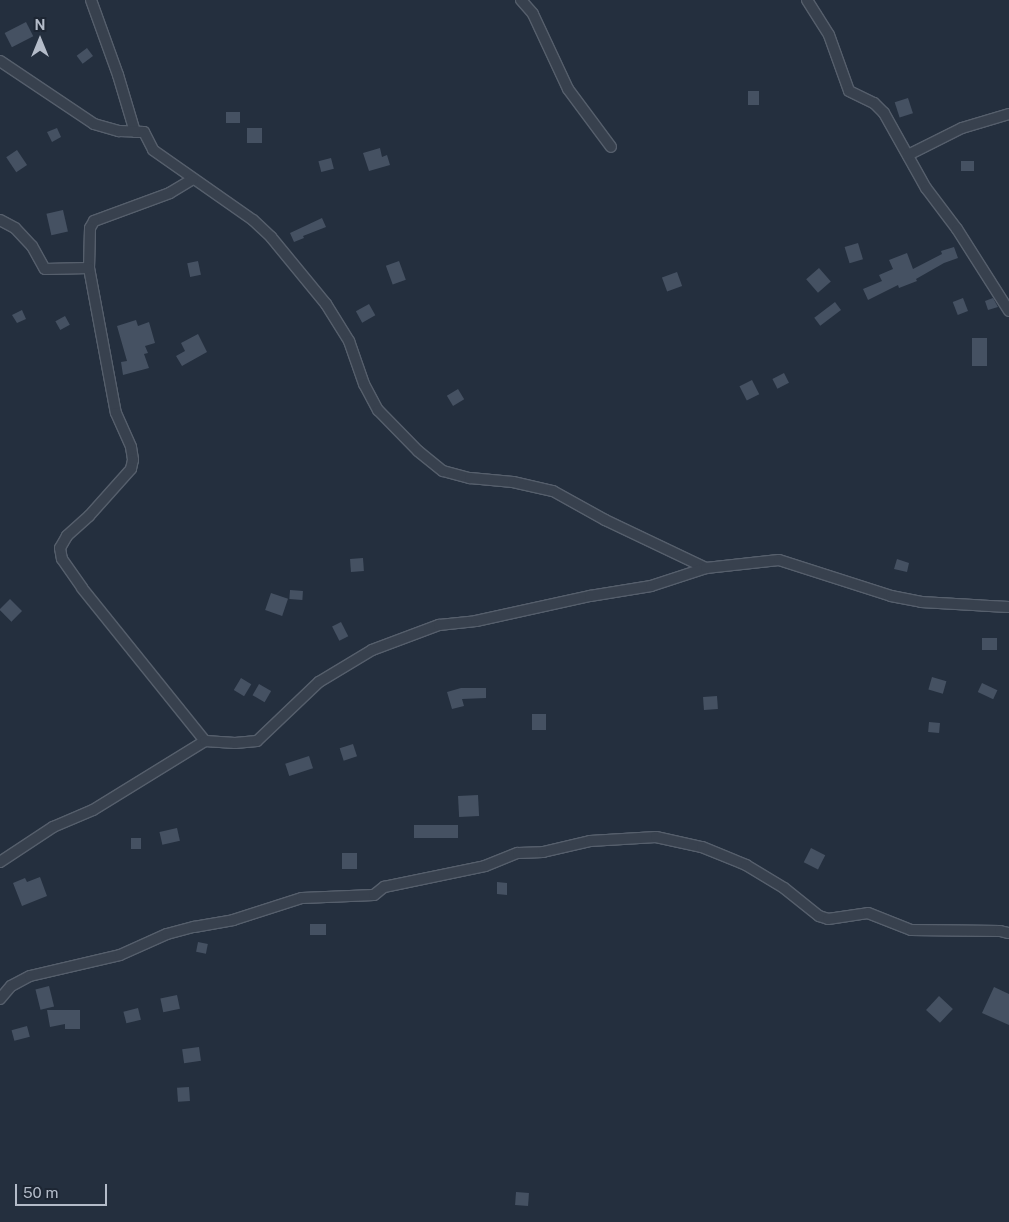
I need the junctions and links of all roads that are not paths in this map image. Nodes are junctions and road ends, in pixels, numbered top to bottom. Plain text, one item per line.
1 (90, 0) edge
2 (523, 0) edge
3 (807, 0) edge
4 (0, 61) edge
5 (1009, 114) edge
6 (144, 132) junction
7 (611, 147) dead end
8 (908, 154) junction
9 (193, 179) junction
10 (0, 220) edge
11 (89, 268) junction
12 (1009, 311) edge
13 (706, 568) junction
14 (1009, 607) edge
15 (205, 741) junction
16 (0, 862) edge
17 (1009, 933) edge
18 (0, 998) edge

1 - 6 street
2 - 7 street
3 - 8 street
4 - 6 street
5 - 8 street
6 - 9 street
8 - 12 street
9 - 11 street
9 - 13 street
10 - 11 street
11 - 15 street
13 - 14 street
13 - 15 street
15 - 16 street
17 - 18 street

